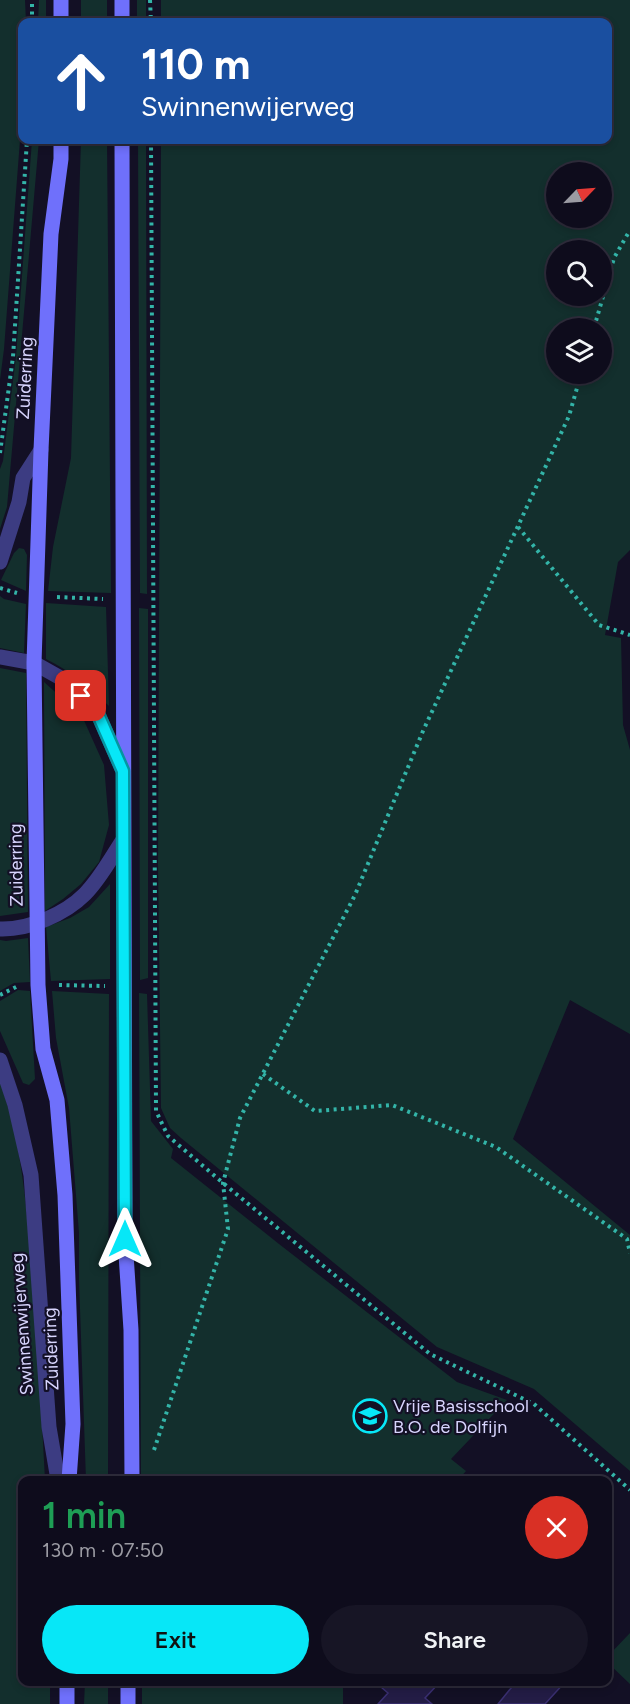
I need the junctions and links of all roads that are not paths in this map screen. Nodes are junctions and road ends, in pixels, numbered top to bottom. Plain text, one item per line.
1 (61, 0) edge
2 (122, 0) edge
3 (61, 18) edge
4 (122, 18) edge
5 (61, 144) edge
6 (122, 144) edge
7 (41, 450) junction
8 (0, 562) edge
9 (0, 657) edge
10 (34, 663) junction
11 (123, 771) junction
12 (123, 840) junction
13 (36, 923) junction
14 (0, 929) edge
15 (0, 1060) edge
16 (57, 1476) edge
17 (69, 1476) edge
18 (132, 1476) edge
19 (67, 1686) edge
20 (128, 1686) edge
21 (67, 1704) edge
22 (128, 1704) edge

1 - 3 main road
2 - 4 main road
5 - 7 main road, Zuiderring
6 - 11 main road
7 - 8 street
7 - 10 main road, Zuiderring
9 - 10 street
10 - 11 street
10 - 13 main road, Zuiderring
11 - 12 main road
12 - 13 street
12 - 18 main road
13 - 14 street
13 - 17 main road, Zuiderring
15 - 16 street, Swinnenwijerweg
19 - 21 main road
20 - 22 main road

